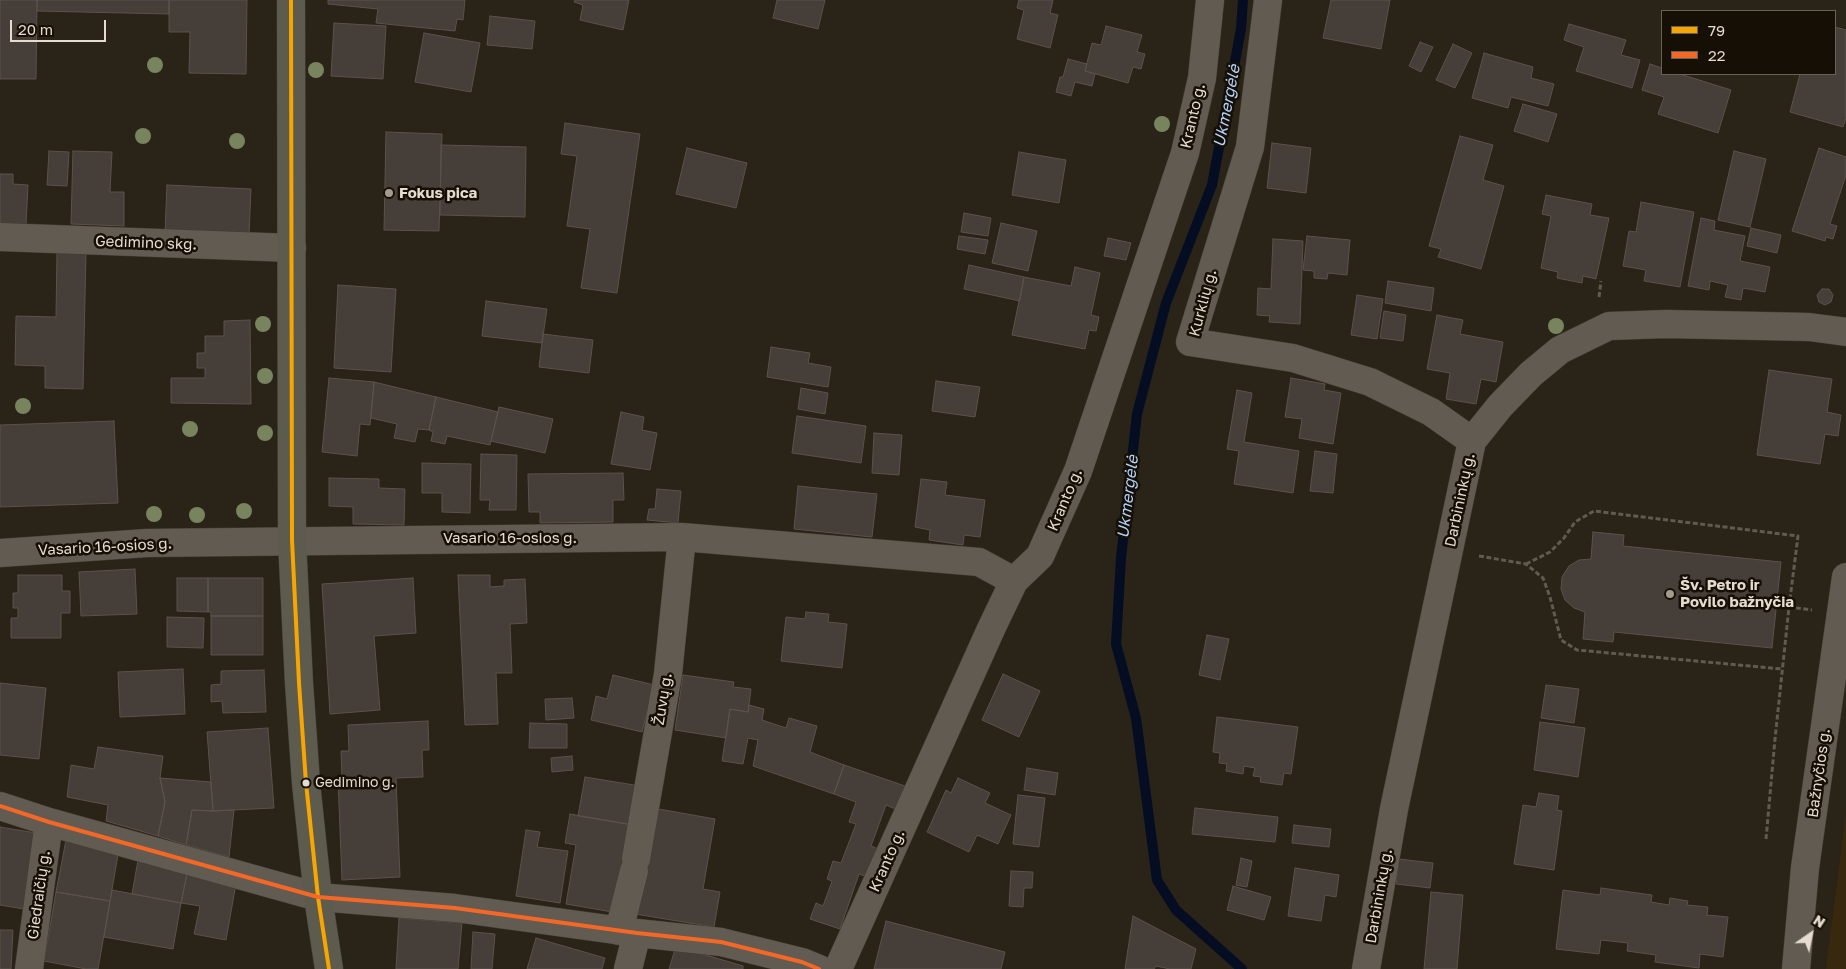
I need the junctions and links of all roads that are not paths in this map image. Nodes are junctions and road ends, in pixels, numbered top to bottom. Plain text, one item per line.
1 (291, 0) edge
2 (1210, 0) edge
3 (1268, 0) edge
4 (0, 237) edge
5 (292, 248) junction
6 (1846, 332) edge
7 (1472, 441) junction
8 (682, 537) junction
9 (292, 540) junction
10 (0, 553) edge
11 (1014, 581) junction
12 (1845, 589) edge
13 (0, 806) edge
14 (49, 822) junction
15 (318, 897) junction
16 (628, 932) junction
17 (29, 969) edge
18 (329, 969) edge
19 (628, 969) edge
20 (819, 969) edge
21 (838, 969) edge
22 (1366, 969) edge
23 (1796, 969) edge

1 - 5 main road
2 - 11 street, Kranto g.
3 - 7 street, Kurklių g.
4 - 5 street, Gedimino skg.
5 - 9 main road
6 - 7 street, Darbininkų g.
7 - 22 street, Darbininkų g.
8 - 9 street, Vasario 16-osios g.
8 - 11 street, Vasario 16-osios g.
8 - 16 street, Žuvų g.
9 - 10 street, Vasario 16-osios g.
9 - 15 main road
11 - 21 street, Kranto g.
12 - 23 street, Bažnyčios g.
13 - 14 street
14 - 15 street
14 - 17 street, Giedraičių g.
15 - 16 street
15 - 18 main road
16 - 19 street, Žuvų g.
16 - 20 street

